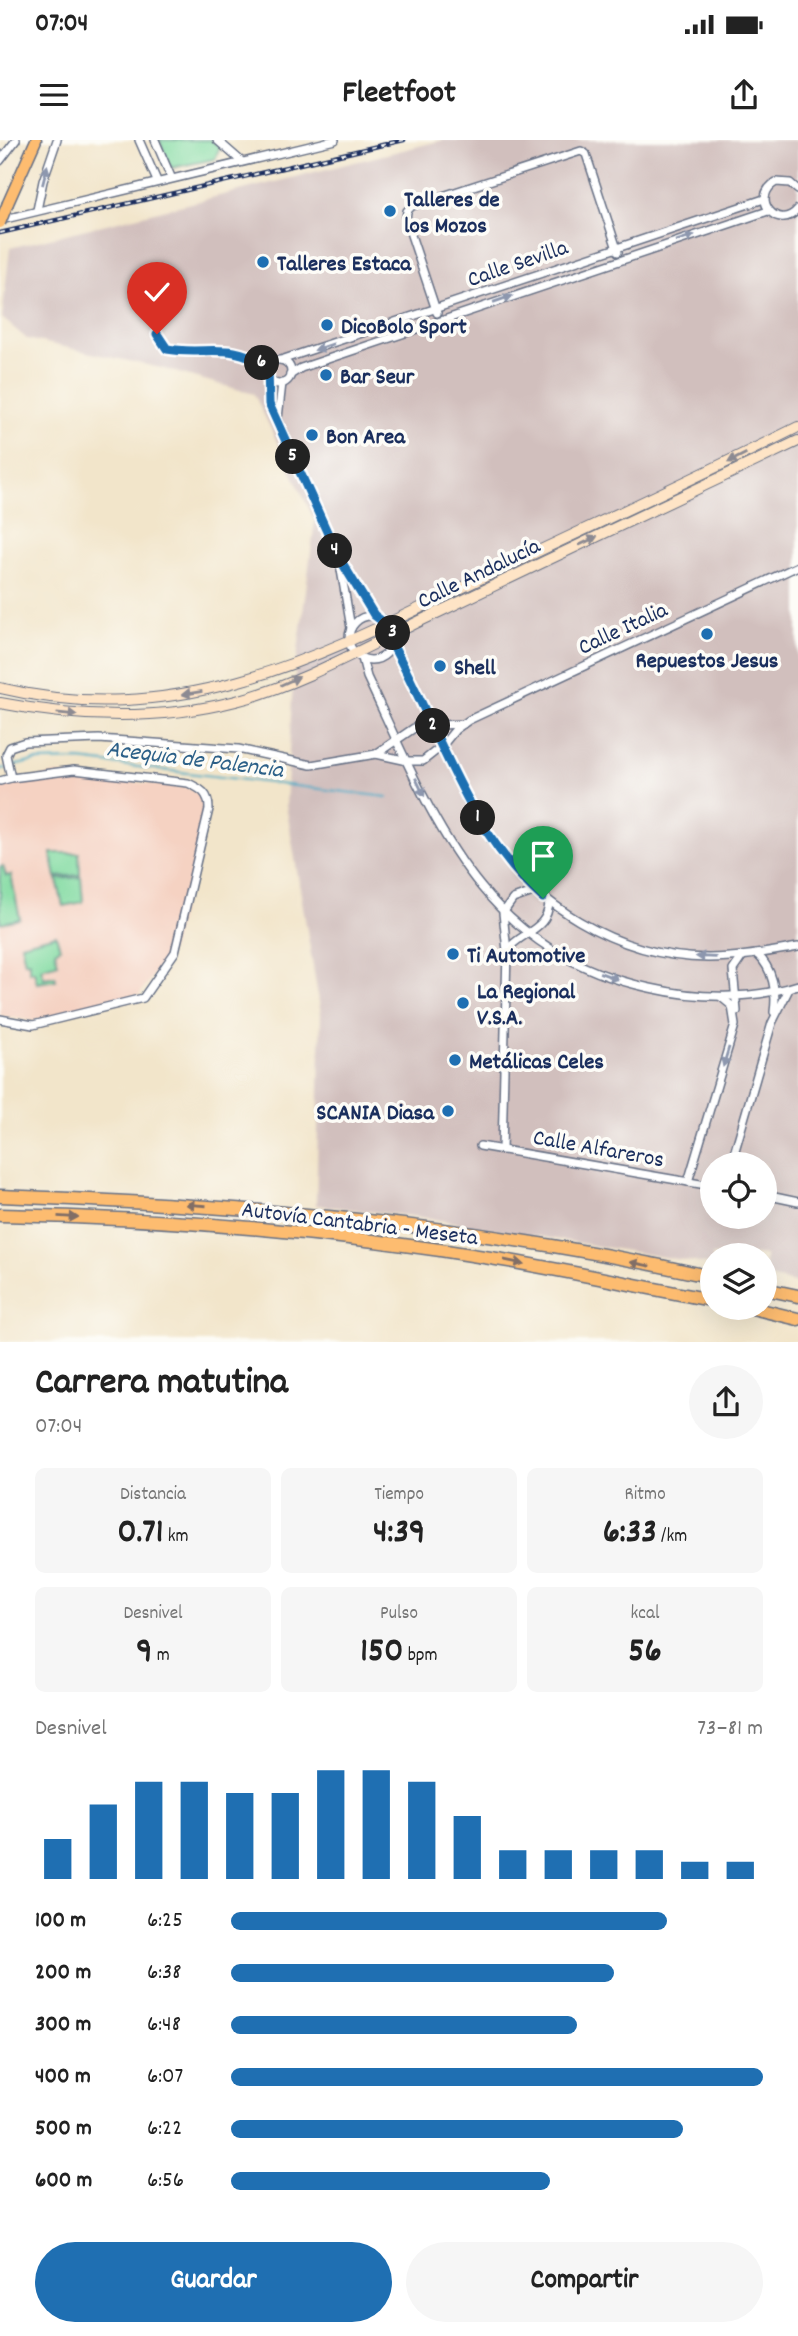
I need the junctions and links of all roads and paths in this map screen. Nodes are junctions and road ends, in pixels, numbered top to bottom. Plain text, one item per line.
1 (16, 140) edge
2 (36, 140) edge
3 (57, 140) edge
4 (138, 140) edge
5 (155, 140) edge
6 (335, 140) edge
7 (219, 142) edge
8 (162, 157) junction
9 (0, 161) edge
10 (242, 161) junction
11 (149, 163) junction
12 (217, 167) junction
13 (172, 177) junction
14 (157, 181) junction
15 (797, 187) edge
16 (764, 199) junction
17 (798, 209) edge
18 (37, 210) junction
19 (768, 211) junction
20 (0, 221) edge
21 (617, 248) junction
22 (620, 259) junction
23 (435, 310) junction
24 (439, 321) junction
25 (157, 334) dead end
26 (281, 360) junction
27 (268, 367) junction
28 (290, 375) junction
29 (270, 380) junction
30 (282, 383) junction
31 (278, 425) junction
32 (798, 427) edge
33 (798, 441) edge
34 (338, 556) junction
35 (798, 566) edge
36 (374, 615) junction
37 (387, 622) junction
38 (351, 628) junction
39 (394, 634) junction
40 (349, 640) junction
41 (393, 646) junction
42 (358, 655) junction
43 (0, 688) edge
44 (0, 703) edge
45 (463, 724) junction
46 (433, 725) junction
47 (397, 740) junction
48 (442, 746) junction
49 (376, 754) junction
50 (408, 761) junction
51 (10, 775) junction
52 (0, 781) edge
53 (536, 891) junction
54 (549, 902) junction
55 (503, 913) junction
56 (527, 934) junction
57 (798, 947) edge
58 (507, 951) junction
59 (757, 954) junction
60 (743, 957) junction
61 (794, 987) edge
62 (775, 992) junction
63 (721, 996) junction
64 (736, 996) junction
65 (0, 1019) edge
66 (772, 1023) junction
67 (736, 1025) junction
68 (480, 1146) dead end
69 (502, 1150) junction
70 (734, 1152) edge
71 (688, 1182) junction
72 (700, 1184) edge
73 (0, 1196) edge
74 (777, 1198) edge
75 (798, 1202) edge
76 (0, 1215) edge
77 (700, 1275) edge
78 (777, 1291) edge
79 (798, 1295) edge
80 (700, 1298) edge
81 (777, 1314) edge
82 (798, 1319) edge

1 - 9 street
2 - 20 main road, bridge
18 -> 3 street
4 - 11 street
5 - 8 street
6 - 10 street
7 - 10 street
7 - 12 street
8 - 11 street
8 - 13 street
10 - 12 street
11 - 14 street
12 - 13 street
13 - 14 street
14 - 18 street
15 - 16 street, Calle Sevilla
16 - 19 street
16 - 21 street, Calle Sevilla
17 - 19 street, Calle Sevilla
18 - 20 street
22 -> 19 street, Calle Sevilla
21 - 22 street
21 - 23 street, Calle Sevilla
21 - 23 street
24 -> 22 street, Calle Sevilla
23 - 24 street
23 -> 26 street, Calle Sevilla
24 - 28 street, Calle Sevilla
25 - 27 street
26 - 27 street
26 - 28 street
27 - 29 street
28 - 30 street
29 - 30 street
29 - 31 street
30 - 31 street
31 - 34 street
32 -> 37 main road, Calle Andalucía
39 -> 33 main road, Calle Andalucía
34 - 36 street
34 - 38 street
35 - 45 street, Calle Italia
36 - 37 street
36 - 38 street
37 - 39 street
37 - 40 main road, Calle Andalucía
38 - 40 street
39 - 41 street
39 - 42 main road, Calle Andalucía
40 - 42 street
40 -> 43 main road, Calle Andalucía
41 - 42 street
41 - 46 street
44 -> 42 main road, Calle Andalucía
42 - 47 street
45 - 46 street, Calle Italia
45 - 48 street, Calle Italia
46 - 47 street
46 - 48 street
47 - 49 street
47 - 50 street
48 - 50 street
48 - 53 street
49 - 50 street
49 - 51 street
50 -> 55 street
51 - 52 street
51 - 65 street
53 - 54 street
53 - 55 street
54 - 56 street
60 -> 54 street
55 - 56 street
55 - 58 street
56 - 58 street
56 -> 63 street
57 - 59 street
58 - 69 street
59 - 60 street
59 - 62 street
60 - 64 street
61 - 62 street
61 - 66 street
62 - 64 street
62 - 66 street
63 - 64 street
63 - 67 street
64 - 67 street
66 - 70 street
67 -> 71 street
68 - 69 street, Calle Alfareros
69 - 71 street, Calle Alfareros
71 - 72 street, Calle Alfareros
77 -> 73 highway, Autovía Cantabria - Meseta
74 - 75 street
76 -> 80 highway, Autovía Cantabria - Meseta
78 - 79 highway
81 - 82 highway

